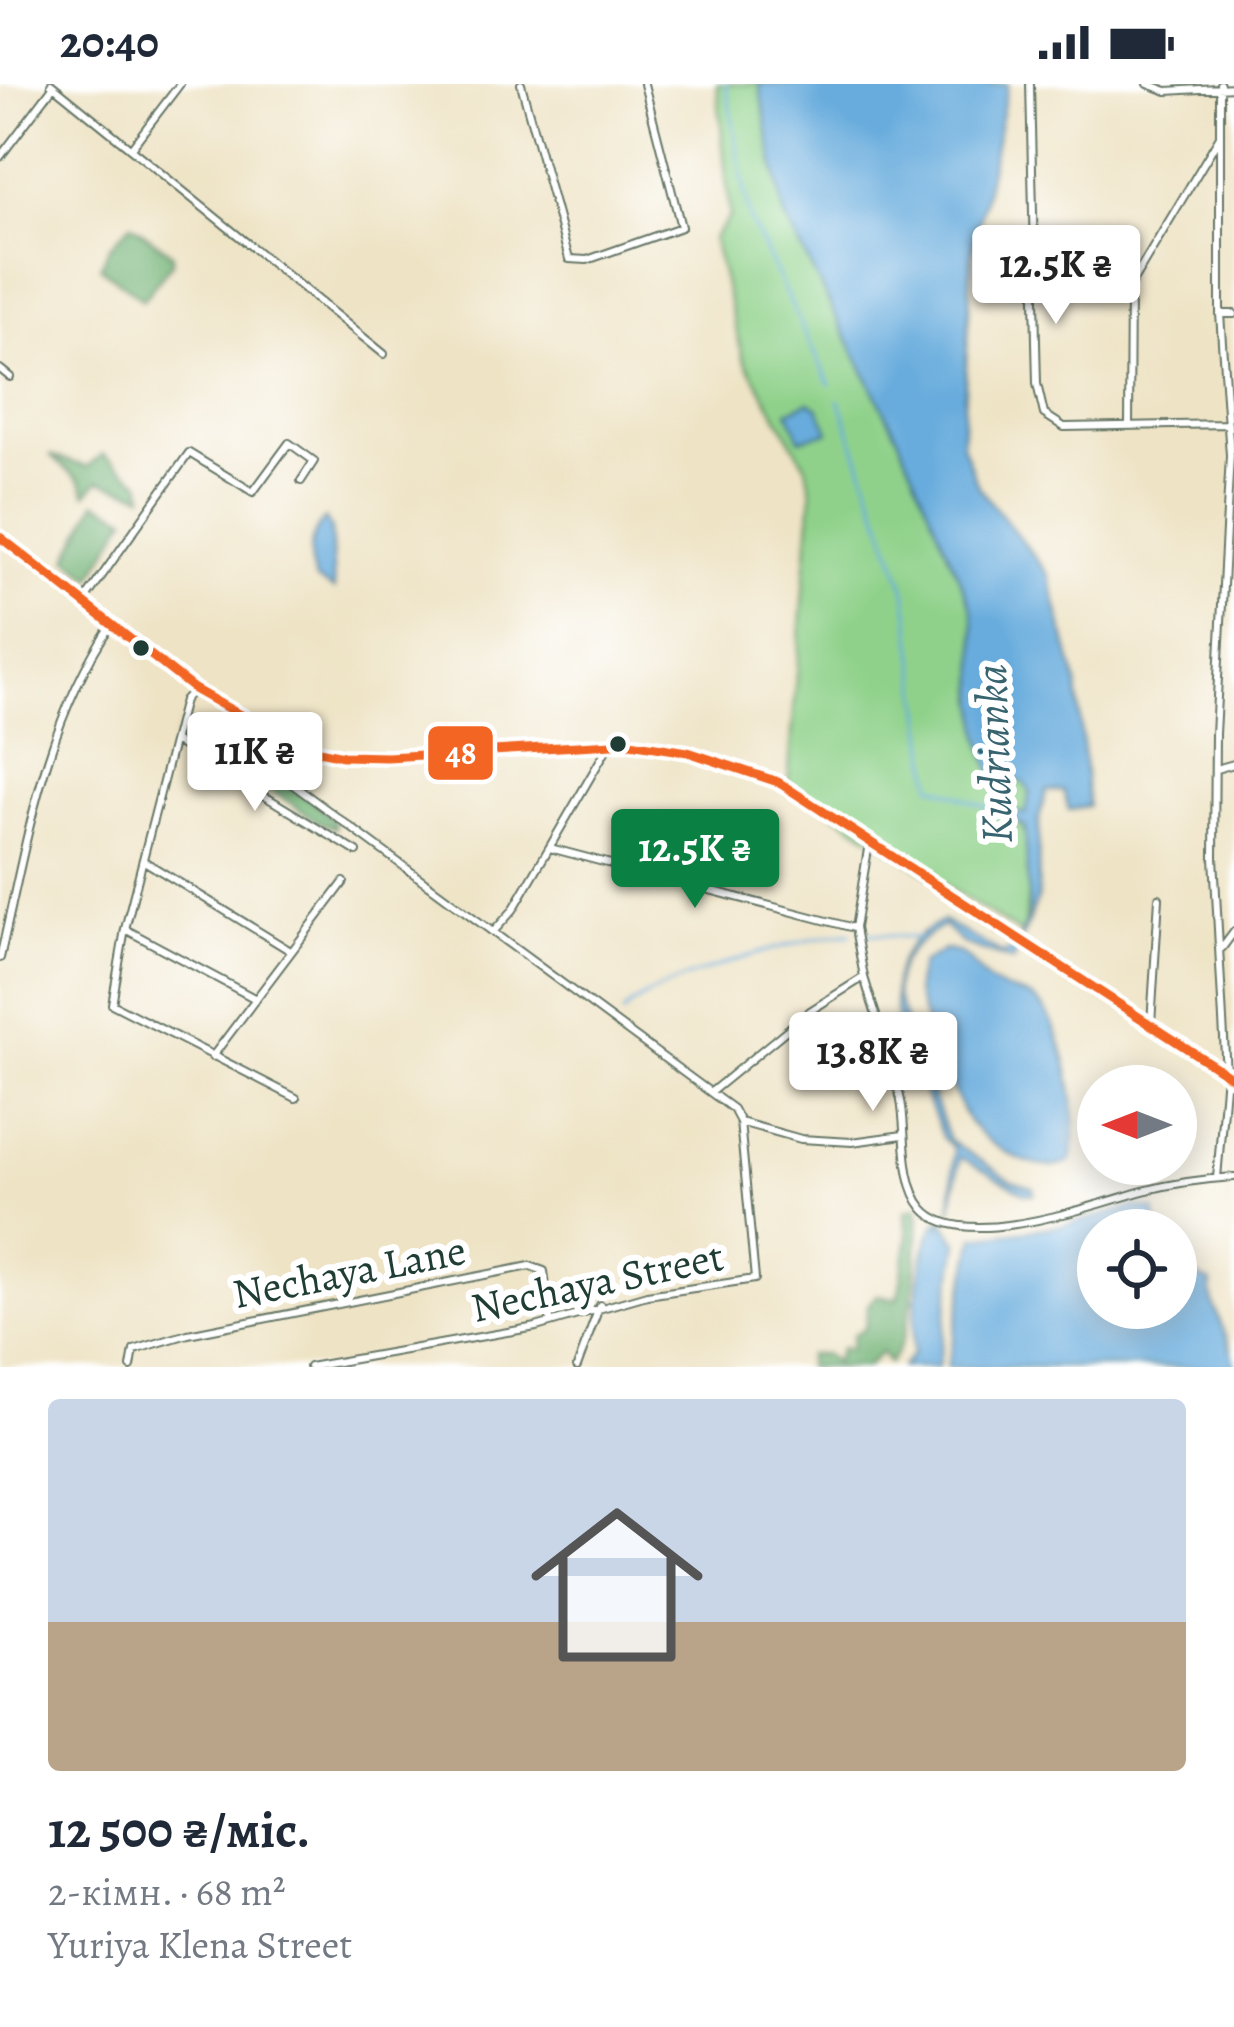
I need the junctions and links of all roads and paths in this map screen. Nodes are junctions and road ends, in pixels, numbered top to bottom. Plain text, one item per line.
1 (180, 84) edge
2 (521, 84) edge
3 (644, 84) edge
4 (1030, 84) edge
5 (53, 85) edge
6 (1149, 85) edge
7 (1220, 86) edge
8 (1234, 87) edge
9 (1222, 132) junction
10 (131, 148) junction
11 (1212, 149) junction
12 (1223, 150) junction
13 (0, 157) edge
14 (1220, 314) junction
15 (1234, 314) edge
16 (383, 354) dead end
17 (0, 369) edge
18 (10, 376) dead end
19 (1228, 424) junction
20 (1129, 426) junction
21 (1232, 454) edge
22 (301, 481) dead end
23 (1230, 531) edge
24 (0, 537) edge
25 (84, 601) junction
26 (112, 623) junction
27 (194, 689) junction
28 (269, 736) junction
29 (174, 741) junction
30 (610, 742) junction
31 (1234, 764) edge
32 (1216, 769) junction
33 (870, 839) junction
34 (550, 848) junction
35 (357, 852) dead end
36 (142, 860) junction
37 (344, 882) dead end
38 (1159, 898) dead end
39 (855, 928) junction
40 (125, 929) junction
41 (495, 930) junction
42 (1234, 932) edge
43 (1221, 949) junction
44 (289, 950) junction
45 (0, 958) edge
46 (864, 977) junction
47 (254, 998) junction
48 (1151, 1024) junction
49 (212, 1057) junction
50 (1230, 1076) edge
51 (710, 1093) junction
52 (296, 1098) dead end
53 (740, 1122) junction
54 (903, 1135) junction
55 (1234, 1177) edge
56 (1217, 1178) junction
57 (600, 1305) junction
58 (578, 1311) junction
59 (550, 1321) junction
60 (591, 1323) junction
61 (332, 1365) edge
62 (131, 1367) edge
63 (309, 1367) edge
64 (577, 1367) edge

1 - 10 street
2 - 3 street
4 - 20 street
5 - 10 street
5 - 13 street
6 - 7 street
7 - 8 street
7 - 9 street
9 - 11 street
9 - 12 street
10 - 16 street
11 - 12 street
11 - 20 street
12 - 14 street
14 - 15 street
14 - 19 street
17 - 18 street
19 - 20 street
19 - 21 street
21 - 23 street
22 - 25 street
23 - 32 street
24 - 25 main road
25 - 26 main road
26 - 27 main road
26 - 45 street
27 - 28 main road
27 - 29 street
28 - 30 main road
28 - 41 street
29 - 35 street
29 - 36 street
30 - 33 main road
30 - 34 street
31 - 32 street
32 - 43 street
33 - 39 street
33 - 48 main road
34 - 39 street
34 - 41 street
36 - 40 street
36 - 44 street
37 - 44 street
38 - 48 street
39 - 46 street
40 - 47 street
40 - 49 street
41 - 51 street
42 - 43 street
43 - 50 street
44 - 47 street
46 - 51 street
46 - 54 street
47 - 49 street
48 - 50 main road
49 - 52 street
50 - 56 street
51 - 53 street
53 - 54 street
53 - 57 street, Nechaya Street
54 - 56 street
55 - 56 street
57 - 58 street, Nechaya Street
57 - 60 street
58 - 59 street, Nechaya Street
58 - 60 street
59 - 61 street, Nechaya Street
59 - 62 street, Nechaya Lane
60 - 64 street
61 - 63 street, Nechaya Street

